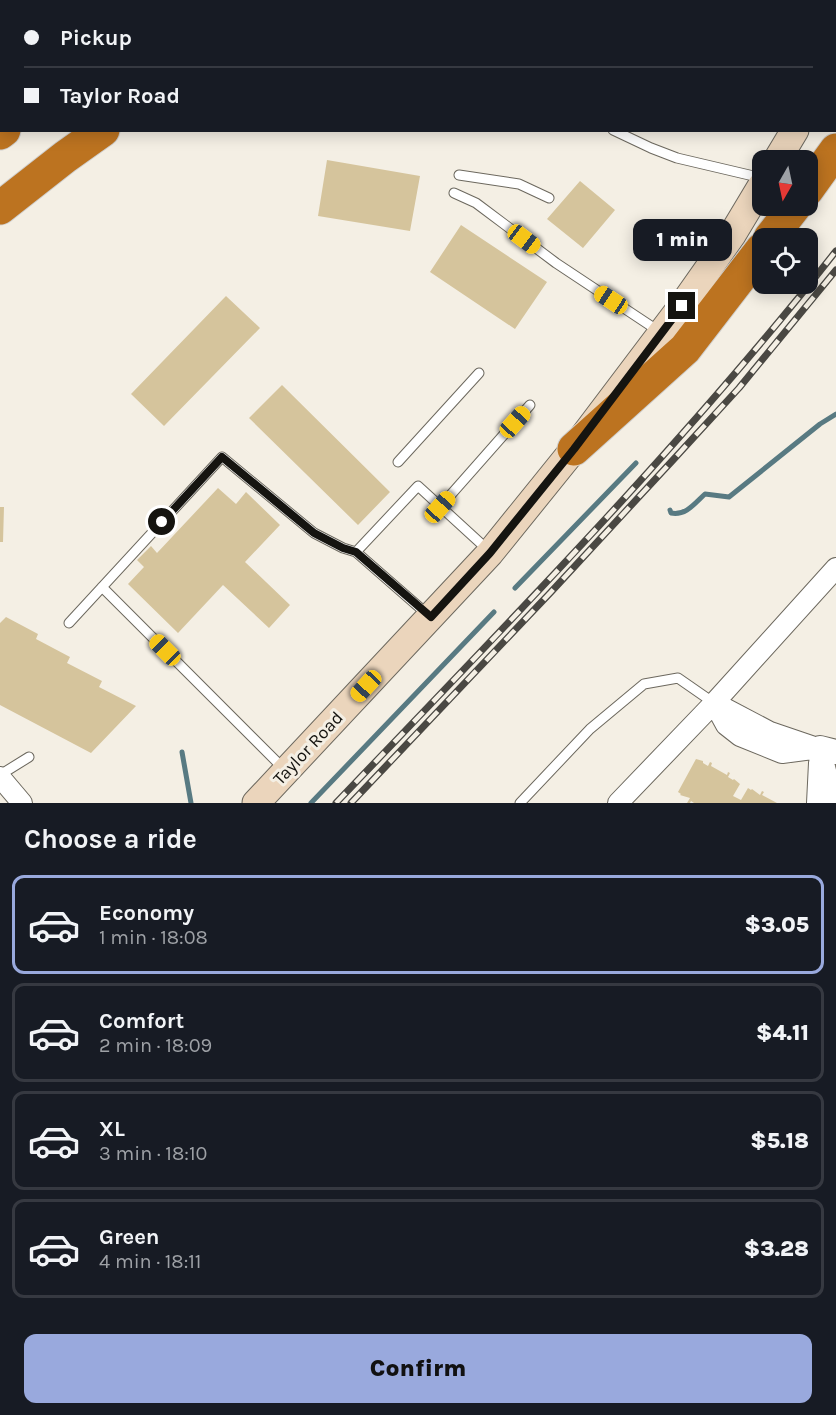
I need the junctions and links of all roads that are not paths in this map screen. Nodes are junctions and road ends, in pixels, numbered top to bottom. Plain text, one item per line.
1 (100, 132) edge
2 (618, 132) edge
3 (794, 132) edge
4 (783, 150) edge
5 (836, 150) edge
6 (459, 175) dead end
7 (818, 175) edge
8 (752, 176) edge
9 (454, 192) dead end
10 (549, 198) dead end
11 (752, 202) edge
12 (0, 208) edge
13 (787, 216) edge
14 (778, 228) edge
15 (752, 262) edge
16 (662, 333) junction
17 (479, 374) dead end
18 (530, 405) dead end
19 (574, 449) junction
20 (398, 462) dead end
21 (440, 507) junction
22 (356, 552) junction
23 (490, 553) junction
24 (836, 568) edge
25 (102, 587) junction
26 (431, 617) junction
27 (69, 623) dead end
28 (714, 703) junction
29 (828, 750) edge
30 (29, 757) dead end
31 (286, 772) junction
32 (0, 776) edge
33 (620, 802) edge
34 (22, 803) edge
35 (256, 803) edge
36 (520, 803) edge
37 (817, 803) edge
38 (832, 803) edge

1 - 12 highway
2 - 8 lane
3 - 4 main road
5 - 7 highway
6 - 10 lane
9 - 16 lane
11 - 16 main road, Taylor Road
13 - 14 highway
15 - 19 highway
16 - 19 main road, Taylor Road
17 - 20 lane
18 - 21 lane
19 - 23 main road, Taylor Road
21 - 22 lane
21 - 23 lane
22 - 25 lane
22 - 26 lane
23 - 26 main road, Taylor Road
24 - 28 street
25 - 27 lane
25 - 31 lane
26 - 31 main road, Taylor Road
28 - 29 street
28 - 33 street
28 - 36 lane
29 - 37 street
29 - 38 street
30 - 32 lane
31 - 35 main road, Taylor Road
32 - 34 street

